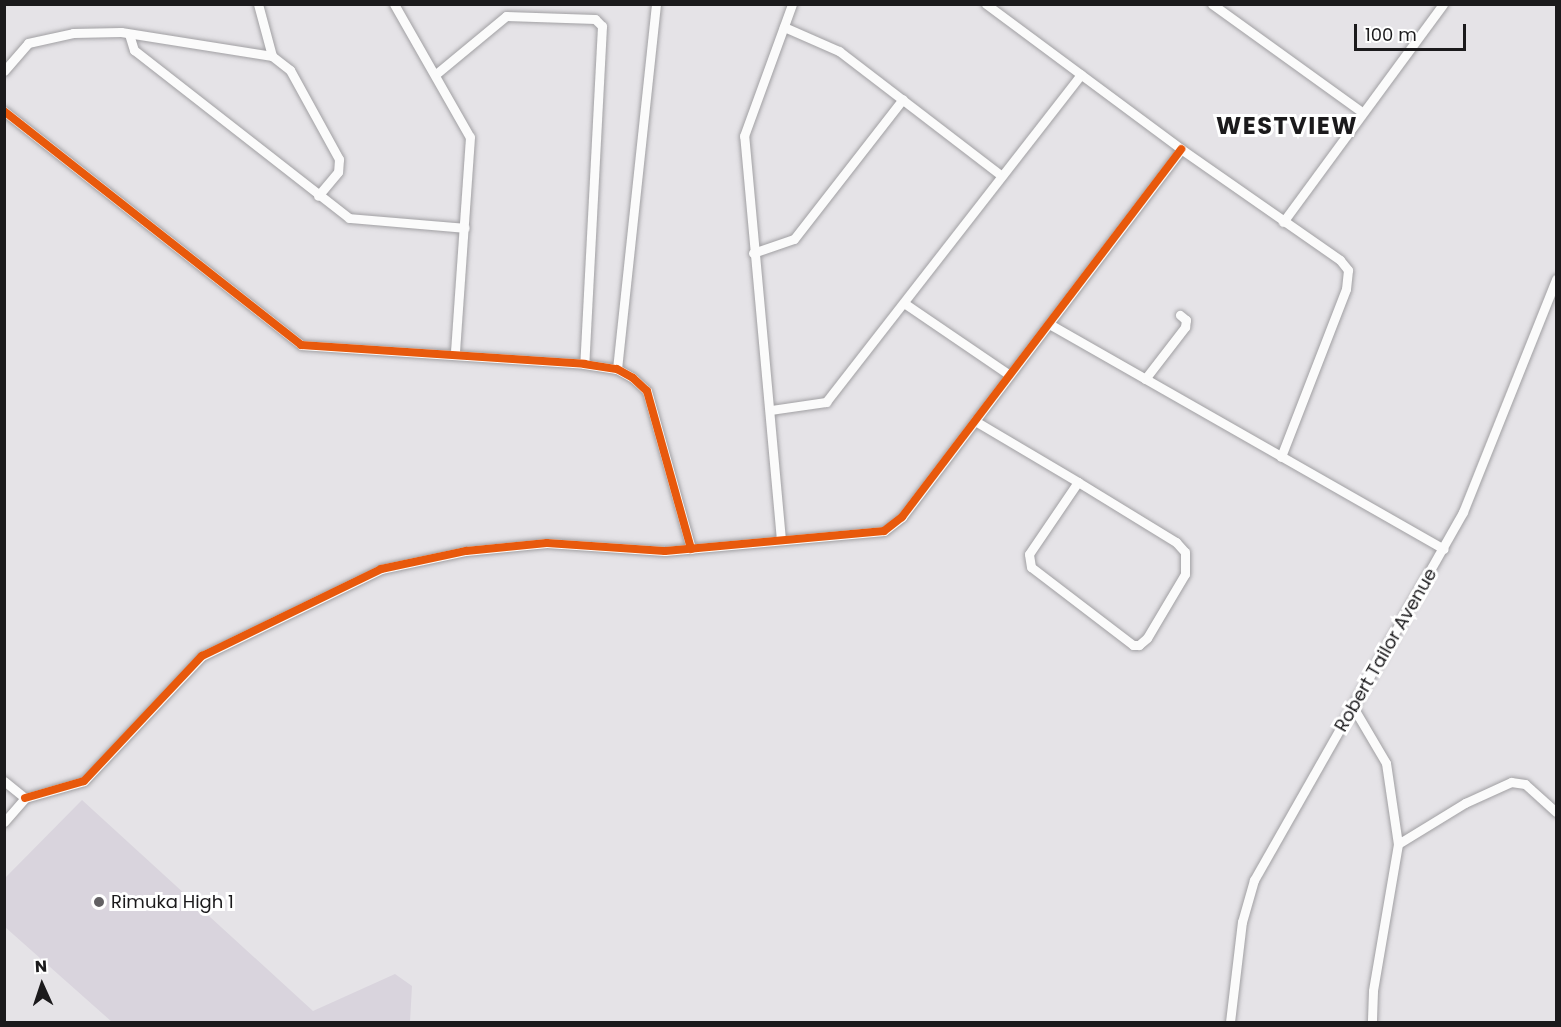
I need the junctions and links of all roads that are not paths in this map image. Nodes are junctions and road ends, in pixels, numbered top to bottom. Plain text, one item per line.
1 (258, 4) edge
2 (394, 4) edge
3 (657, 4) edge
4 (792, 4) edge
5 (986, 4) edge
6 (1212, 4) edge
7 (1442, 5) edge
8 (784, 27) junction
9 (129, 34) junction
10 (272, 56) junction
11 (4, 71) edge
12 (436, 74) junction
13 (1081, 74) junction
14 (903, 99) junction
15 (4, 111) edge
16 (1362, 112) junction
17 (1181, 149) junction
18 (1002, 176) junction
19 (318, 196) junction
20 (1283, 222) junction
21 (465, 228) junction
22 (753, 253) junction
23 (1557, 279) edge
24 (904, 303) junction
25 (1180, 315) dead end
26 (1051, 325) junction
27 (455, 352) junction
28 (584, 364) junction
29 (617, 369) junction
30 (1008, 374) junction
31 (1145, 379) junction
32 (771, 410) junction
33 (975, 421) junction
34 (1281, 458) junction
35 (1078, 482) junction
36 (781, 540) junction
37 (692, 549) junction
38 (1444, 549) junction
39 (1353, 707) junction
40 (4, 781) edge
41 (26, 798) junction
42 (1557, 812) edge
43 (4, 822) edge
44 (1398, 844) junction
45 (1230, 1023) edge
46 (1372, 1023) edge

1 - 10 street
2 - 12 street
3 - 29 street
4 - 8 street
5 - 13 street
6 - 16 street
7 - 16 street
8 - 14 street
8 - 22 street
9 - 10 street
9 - 11 street
9 - 19 street
10 - 19 street
12 - 21 street
12 - 28 street
13 - 17 street
13 - 18 street
14 - 18 street
14 - 22 street
15 - 27 street
16 - 20 street
17 - 20 street
17 - 26 street
18 - 24 street
19 - 21 street
20 - 34 street
21 - 27 street
22 - 32 street
23 - 38 street, Robert Tailor Avenue
24 - 30 street
24 - 32 street
25 - 31 street
26 - 30 street
26 - 31 street
27 - 28 street
28 - 29 street
29 - 37 street
30 - 33 street
31 - 34 street
32 - 36 street
33 - 35 street
33 - 36 street
34 - 38 street
35 - 35 street
36 - 37 street
37 - 41 street
38 - 39 street, Robert Tailor Avenue
39 - 44 street
39 - 45 street, Robert Tailor Avenue
40 - 41 street
41 - 43 street
42 - 44 street
44 - 46 street

